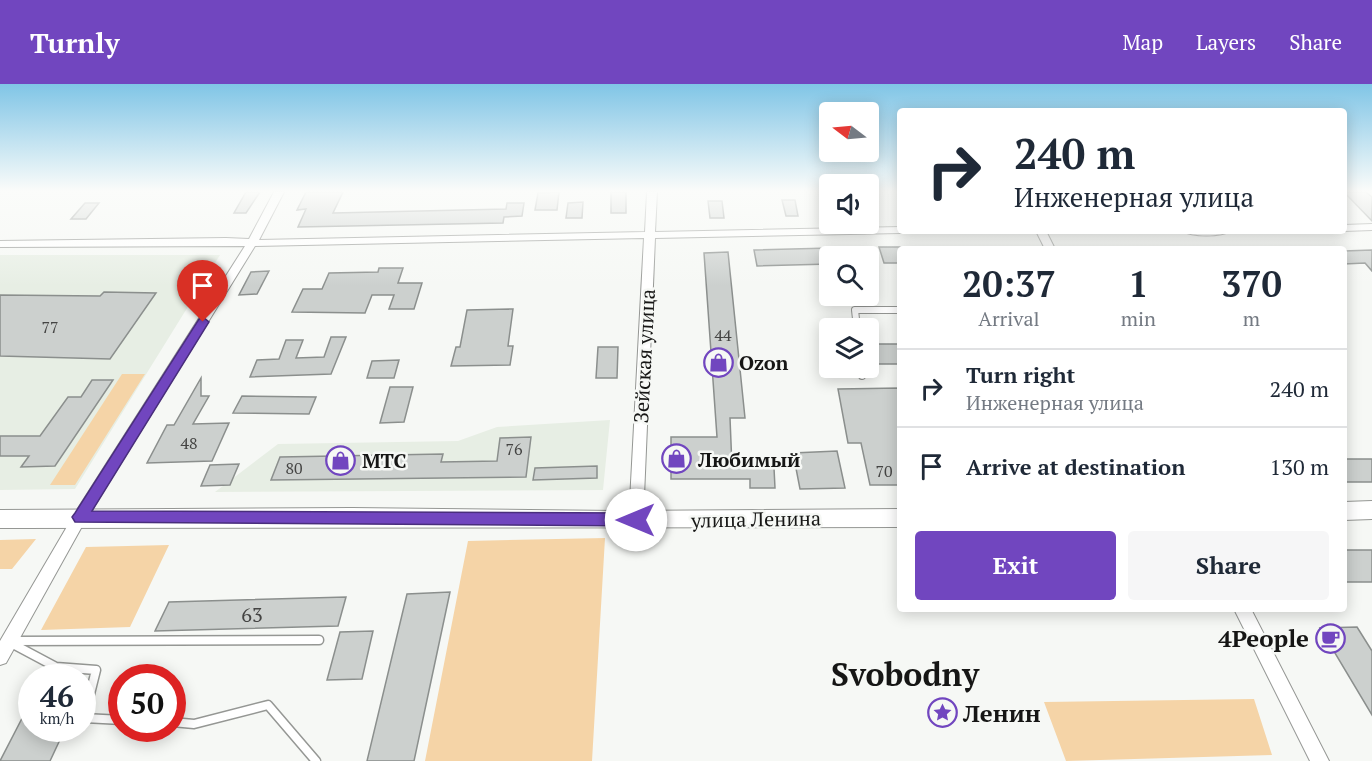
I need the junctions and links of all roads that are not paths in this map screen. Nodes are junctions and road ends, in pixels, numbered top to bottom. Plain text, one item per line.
1 (262, 224) edge
2 (651, 224) edge
3 (1372, 227) edge
4 (1347, 228) edge
5 (897, 230) edge
6 (651, 236) junction
7 (252, 243) junction
8 (0, 244) edge
9 (897, 310) edge
10 (856, 318) edge
11 (1372, 510) edge
12 (1347, 511) edge
13 (80, 517) junction
14 (897, 518) edge
15 (0, 519) edge
16 (636, 520) junction
17 (1244, 612) edge
18 (319, 640) dead end
19 (9, 641) junction
20 (0, 657) edge
21 (108, 719) edge
22 (186, 723) edge
23 (316, 761) edge
24 (1320, 761) edge

1 - 7 street
2 - 6 street, Зейская улица
3 - 4 street
5 - 6 street
6 - 7 street
6 - 16 street, Зейская улица
7 - 8 street
7 - 13 street
9 - 10 lane
11 - 12 main road
13 - 15 main road, улица Ленина
13 - 16 main road, улица Ленина
13 - 19 street
14 - 16 main road, улица Ленина
17 - 24 street
18 - 19 lane
19 - 20 street
19 - 21 lane
22 - 23 lane

